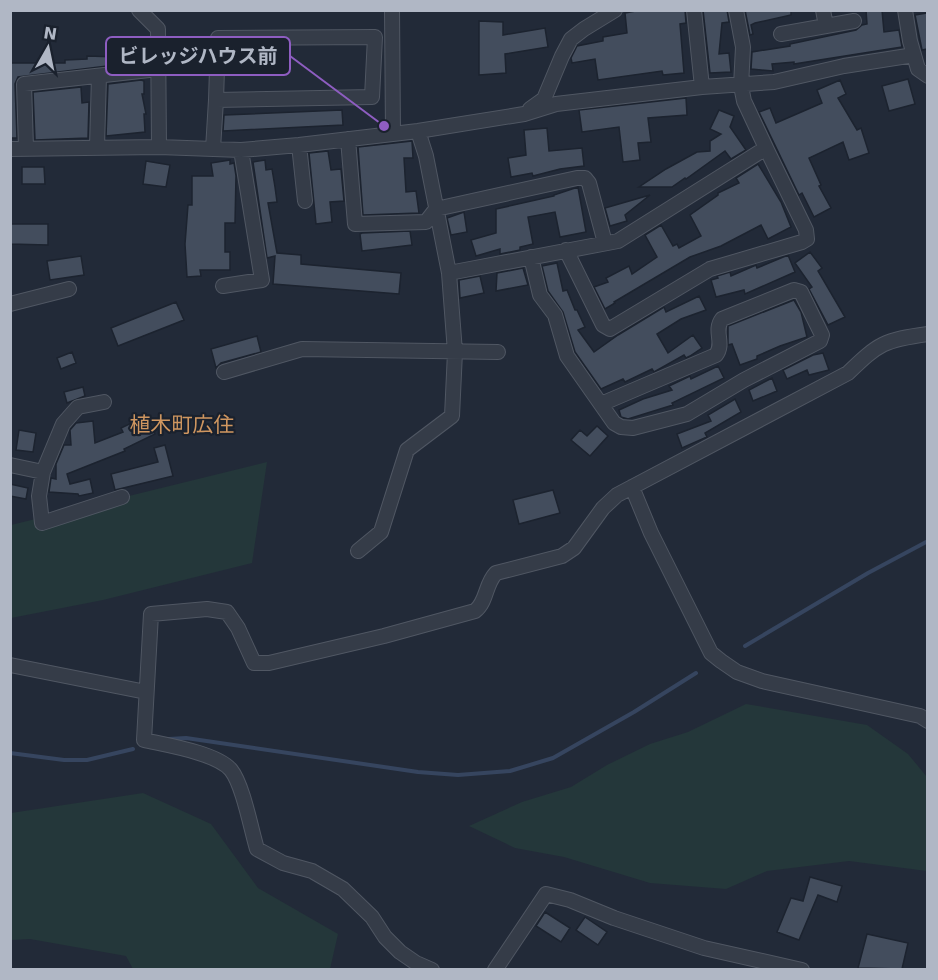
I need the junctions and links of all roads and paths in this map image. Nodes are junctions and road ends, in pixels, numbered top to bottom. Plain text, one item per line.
1 (139, 10) edge
2 (392, 10) edge
3 (615, 10) edge
4 (694, 10) edge
5 (736, 10) edge
6 (823, 10) edge
7 (905, 10) edge
8 (854, 21) dead end
9 (826, 26) junction
10 (781, 34) dead end
11 (914, 55) junction
12 (158, 69) junction
13 (99, 76) junction
14 (927, 76) edge
15 (741, 86) junction
16 (702, 87) junction
17 (216, 100) junction
18 (524, 114) junction
19 (418, 131) junction
20 (393, 134) junction
21 (348, 139) junction
22 (299, 145) junction
23 (97, 147) junction
24 (159, 147) junction
25 (766, 147) junction
26 (26, 148) junction
27 (10, 149) edge
28 (213, 149) junction
29 (241, 150) junction
30 (305, 201) dead end
31 (436, 209) junction
32 (605, 243) junction
33 (566, 250) junction
34 (531, 257) junction
35 (449, 273) junction
36 (223, 286) dead end
37 (69, 289) dead end
38 (10, 304) edge
39 (927, 334) edge
40 (455, 352) junction
41 (498, 352) dead end
42 (224, 372) dead end
43 (104, 402) dead end
44 (601, 404) junction
45 (10, 465) edge
46 (43, 472) junction
47 (632, 487) junction
48 (122, 497) dead end
49 (358, 551) dead end
50 (10, 665) edge
51 (146, 692) junction
52 (927, 721) edge
53 (432, 969) edge
54 (495, 969) edge
55 (802, 969) edge

1 - 12 street
2 - 20 street
3 - 18 street
4 - 16 street
5 - 15 street
6 - 9 street
7 - 11 street
8 - 9 street
9 - 10 street
11 - 14 street
11 - 15 street
12 - 13 street
12 - 24 street
13 - 23 street
13 - 26 street
15 - 16 street
15 - 25 street
16 - 18 street
17 - 17 street
17 - 28 street
18 - 19 street
19 - 20 street
19 - 31 street
20 - 21 street
21 - 22 street
21 - 31 street
22 - 29 street
22 - 30 street
23 - 24 street
23 - 26 street
24 - 28 street
25 - 32 street
25 - 33 street
26 - 27 street
28 - 29 street
29 - 36 street
31 - 32 street
31 - 35 street
32 - 33 street
33 - 34 street
34 - 35 street
34 - 44 street
35 - 40 street
37 - 38 street
39 - 47 street
40 - 41 street
40 - 42 street
40 - 49 street
43 - 46 street
44 - 44 street
45 - 46 street
46 - 48 street
47 - 51 street
47 - 52 street
50 - 51 street
51 - 53 street
54 - 55 street

